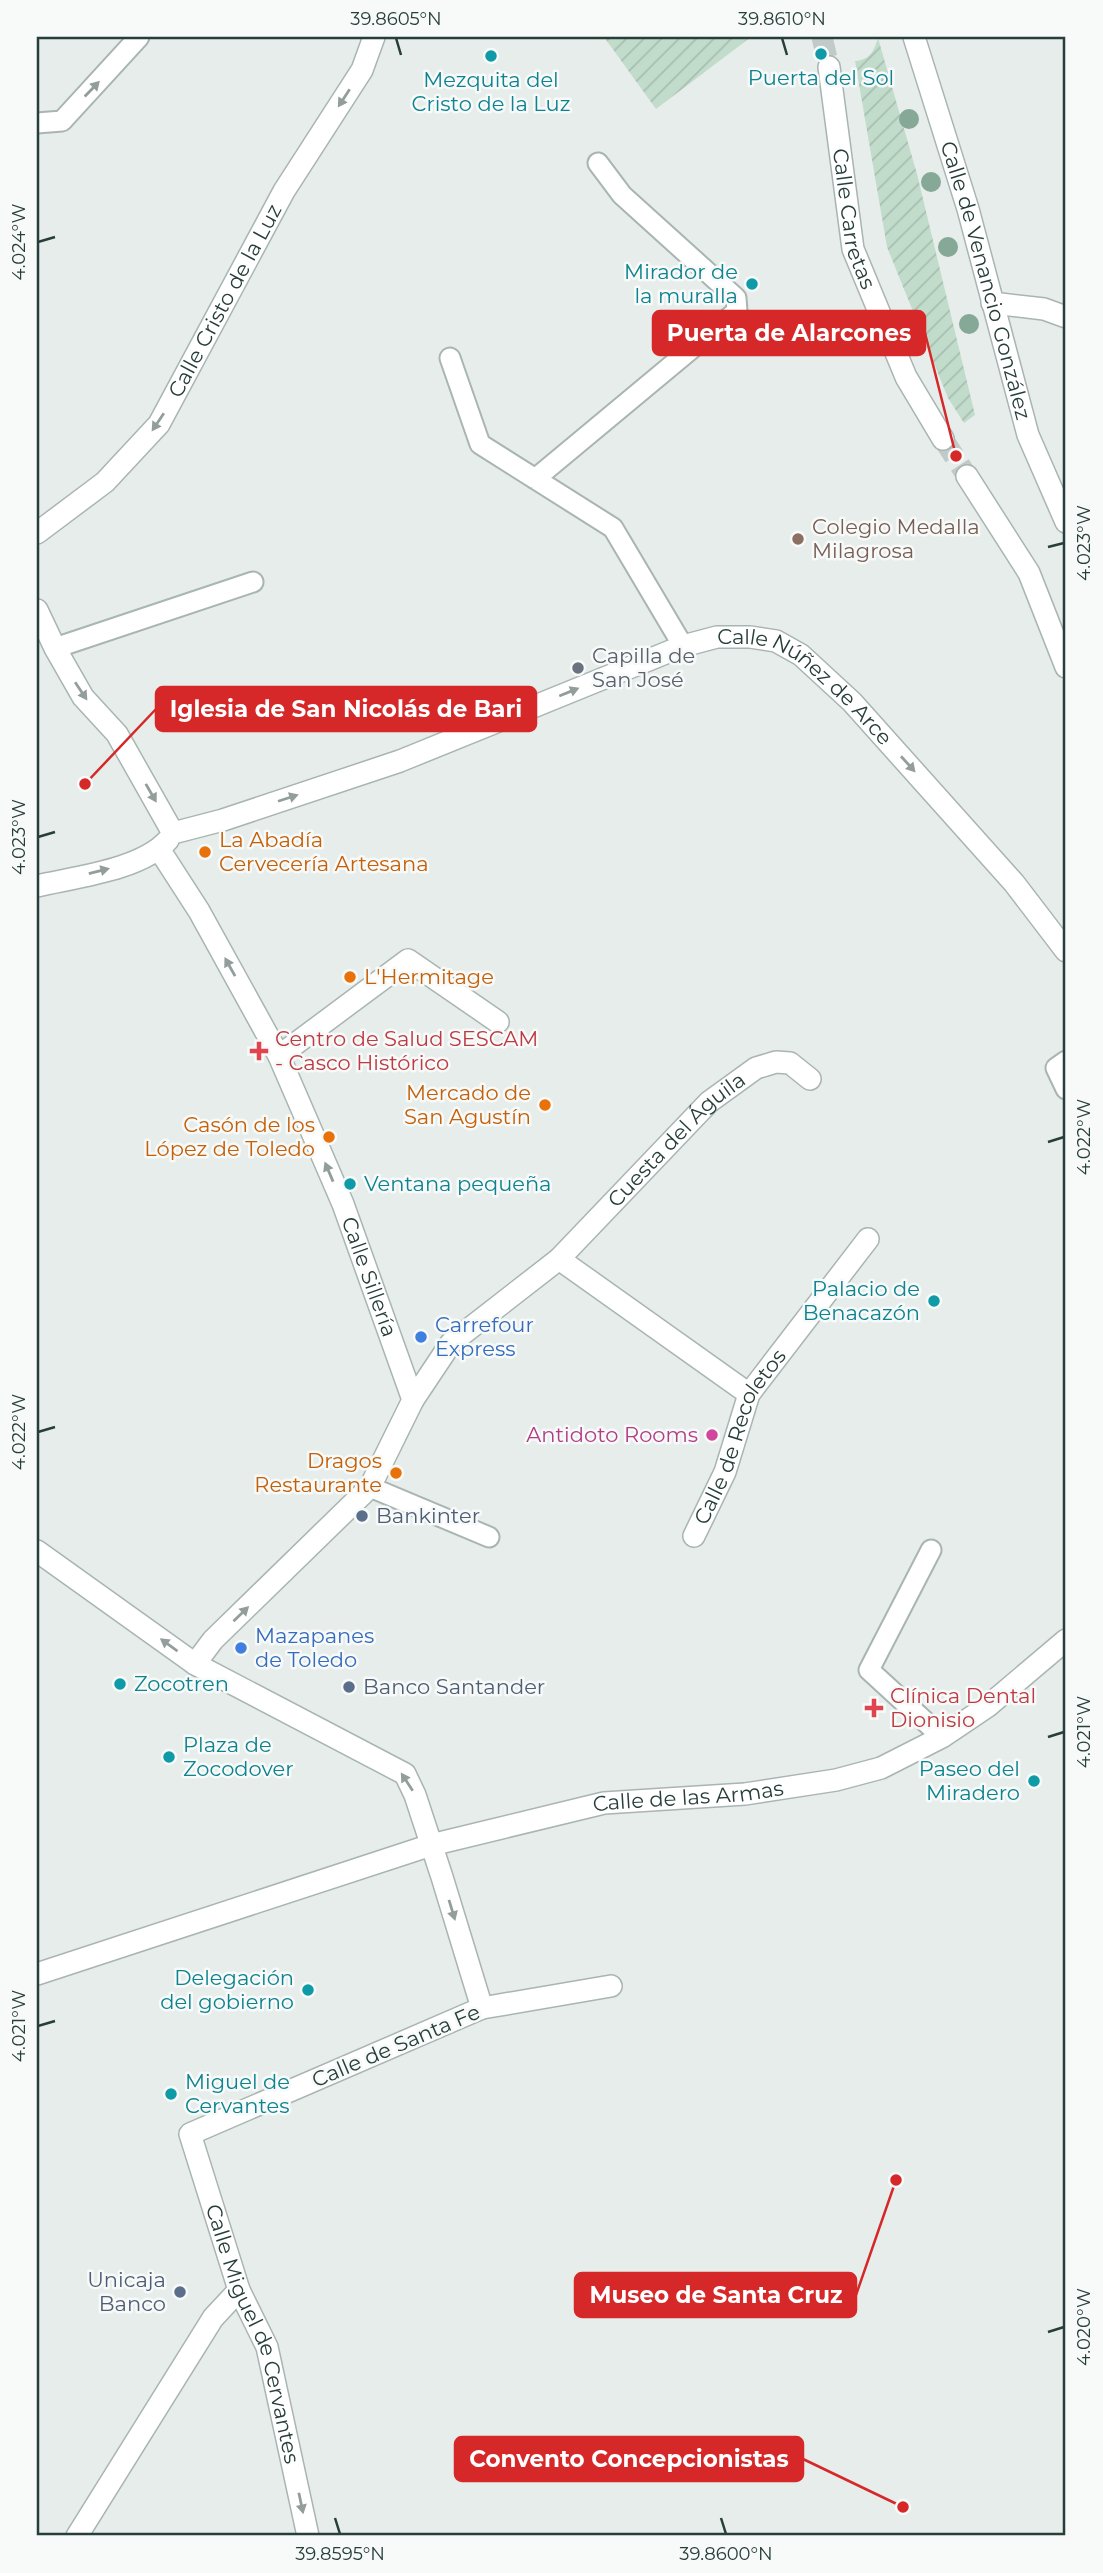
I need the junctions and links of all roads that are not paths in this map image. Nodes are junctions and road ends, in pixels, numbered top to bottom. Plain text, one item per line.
1 (139, 37) edge
2 (374, 37) edge
3 (914, 37) edge
4 (829, 66) tunnel mouth
5 (37, 122) edge
6 (598, 163) dead end
7 (992, 303) junction
8 (1066, 317) edge
9 (450, 358) dead end
10 (943, 439) tunnel mouth
11 (967, 476) tunnel mouth
12 (535, 479) junction
13 (1066, 522) edge
14 (37, 533) edge
15 (253, 582) dead end
16 (37, 610) edge
17 (683, 646) junction
18 (55, 648) junction
19 (1066, 667) edge
20 (166, 841) junction
21 (37, 886) edge
22 (1066, 951) edge
23 (498, 1022) dead end
24 (279, 1056) junction
25 (1066, 1061) edge
26 (810, 1079) dead end
27 (1066, 1089) edge
28 (868, 1240) dead end
29 (559, 1259) junction
30 (749, 1394) junction
31 (413, 1400) junction
32 (370, 1488) junction
33 (694, 1536) dead end
34 (489, 1537) dead end
35 (932, 1550) dead end
36 (37, 1551) edge
37 (1066, 1640) edge
38 (195, 1664) junction
39 (942, 1737) junction
40 (431, 1845) junction
41 (37, 1974) edge
42 (611, 1986) dead end
43 (482, 2008) junction
44 (190, 2134) joint
45 (239, 2290) junction
46 (77, 2536) edge
47 (308, 2536) edge

5 -> 1 lane
2 -> 14 street, Calle Cristo de la Luz
3 - 7 street, Calle de Venancio González
4 - 10 street, Calle Carretas
6 - 12 lane
7 - 8 street
7 - 13 street, Calle de Venancio González
9 - 12 lane
11 - 19 street
12 - 17 lane
15 - 18 lane
16 - 18 street, Calle Sillería
20 -> 17 street, Calle Núñez de Arce
17 -> 22 street, Calle Núñez de Arce
18 -> 20 street, Calle Sillería
21 -> 20 street, Calle Núñez de Arce
24 -> 20 street, Calle Sillería
23 - 24 street
31 -> 24 street, Calle Sillería
25 - 27 lane
26 - 29 street, Cuesta del Águila
28 - 30 street, Calle de Recoletos
29 - 30 street
29 - 31 street, Cuesta del Águila
30 - 33 street, Calle de Recoletos
31 - 32 street
32 - 34 lane
38 -> 32 street
35 - 39 lane
38 -> 36 street
37 - 39 street
40 -> 38 street
39 - 40 street, Calle de las Armas
40 - 41 street
40 -> 43 street
42 - 43 street, Calle de Santa Fe
43 - 44 street, Calle de Santa Fe
44 - 45 street, Calle Miguel de Cervantes
45 - 46 street
45 -> 47 street, Calle Miguel de Cervantes

